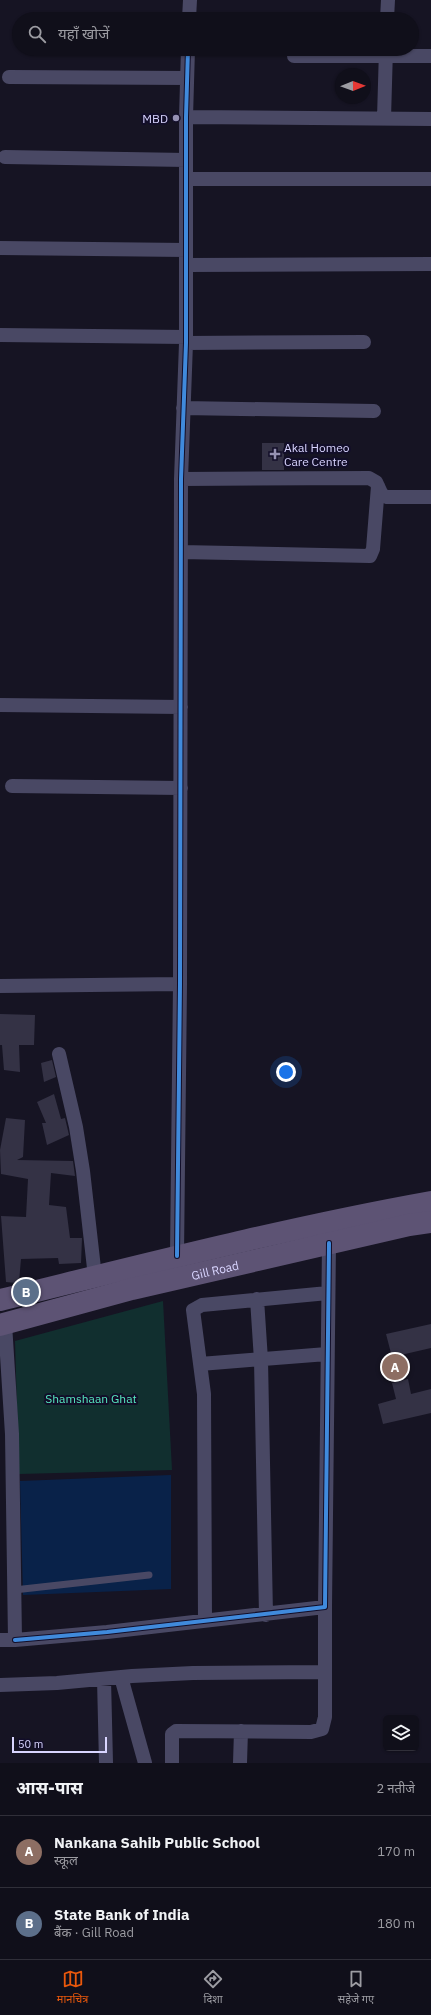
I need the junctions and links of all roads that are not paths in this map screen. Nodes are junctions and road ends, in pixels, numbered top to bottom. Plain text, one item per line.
1 (190, 0) edge
2 (388, 0) edge
3 (189, 12) edge
4 (387, 12) edge
5 (419, 55) edge
6 (188, 56) edge
7 (386, 56) edge
8 (431, 56) edge
9 (187, 73) junction
10 (9, 77) dead end
11 (186, 116) junction
12 (384, 118) junction
13 (431, 119) edge
14 (5, 157) dead end
15 (186, 160) junction
16 (186, 179) junction
17 (431, 179) edge
18 (0, 248) edge
19 (186, 250) junction
20 (431, 264) edge
21 (186, 265) junction
22 (0, 335) edge
23 (186, 340) junction
24 (364, 342) dead end
25 (183, 408) junction
26 (374, 411) dead end
27 (181, 479) junction
28 (378, 486) junction
29 (431, 497) edge
30 (181, 552) junction
31 (0, 706) edge
32 (181, 707) junction
33 (12, 786) dead end
34 (181, 788) junction
35 (180, 984) junction
36 (0, 986) edge
37 (58, 1054) dead end
38 (431, 1202) edge
39 (431, 1222) edge
40 (329, 1243) junction
41 (177, 1256) junction
42 (94, 1277) junction
43 (328, 1293) junction
44 (257, 1299) junction
45 (0, 1300) edge
46 (3, 1324) edge
47 (327, 1354) junction
48 (261, 1360) junction
49 (200, 1364) junction
50 (6, 1506) edge
51 (149, 1575) dead end
52 (14, 1590) junction
53 (325, 1607) junction
54 (266, 1615) junction
55 (205, 1621) junction
56 (0, 1640) edge
57 (15, 1640) junction
58 (325, 1672) junction
59 (121, 1677) junction
60 (104, 1679) junction
61 (0, 1685) edge
62 (241, 1731) junction
63 (106, 1763) edge
64 (145, 1763) edge
65 (172, 1763) edge
66 (240, 1763) edge

1 - 3 street
2 - 4 street
5 - 8 street
6 - 9 street
7 - 12 street
9 - 10 street
9 - 11 street
11 - 12 street
11 - 15 street
12 - 13 street
14 - 15 street
15 - 16 street
16 - 17 street
16 - 19 street
18 - 19 street
19 - 21 street
20 - 21 street
21 - 23 street
22 - 23 street
23 - 24 street
23 - 25 street
25 - 26 street
25 - 27 street
27 - 28 street
27 - 30 street
28 - 29 street
28 - 30 street
30 - 32 street
31 - 32 street
32 - 34 street
33 - 34 street
34 - 35 street
35 - 36 street
35 - 41 street
37 - 42 street
38 - 41 main road, Gill Road
39 - 40 main road, Gill Road
40 - 43 street
40 - 46 main road, Gill Road
41 - 42 main road, Gill Road
42 - 45 main road, Gill Road
43 - 44 street
43 - 47 street
44 - 48 street
44 - 49 street
46 - 50 street
47 - 48 street
47 - 53 street
48 - 49 street
48 - 54 street
49 - 55 street
50 - 52 street
51 - 52 lane
52 - 57 street
53 - 54 street
53 - 58 street
54 - 55 street
55 - 57 street
56 - 57 street
58 - 59 street
58 - 62 street
59 - 60 street
59 - 64 street
60 - 61 street
60 - 63 street
62 - 65 street
62 - 66 street

